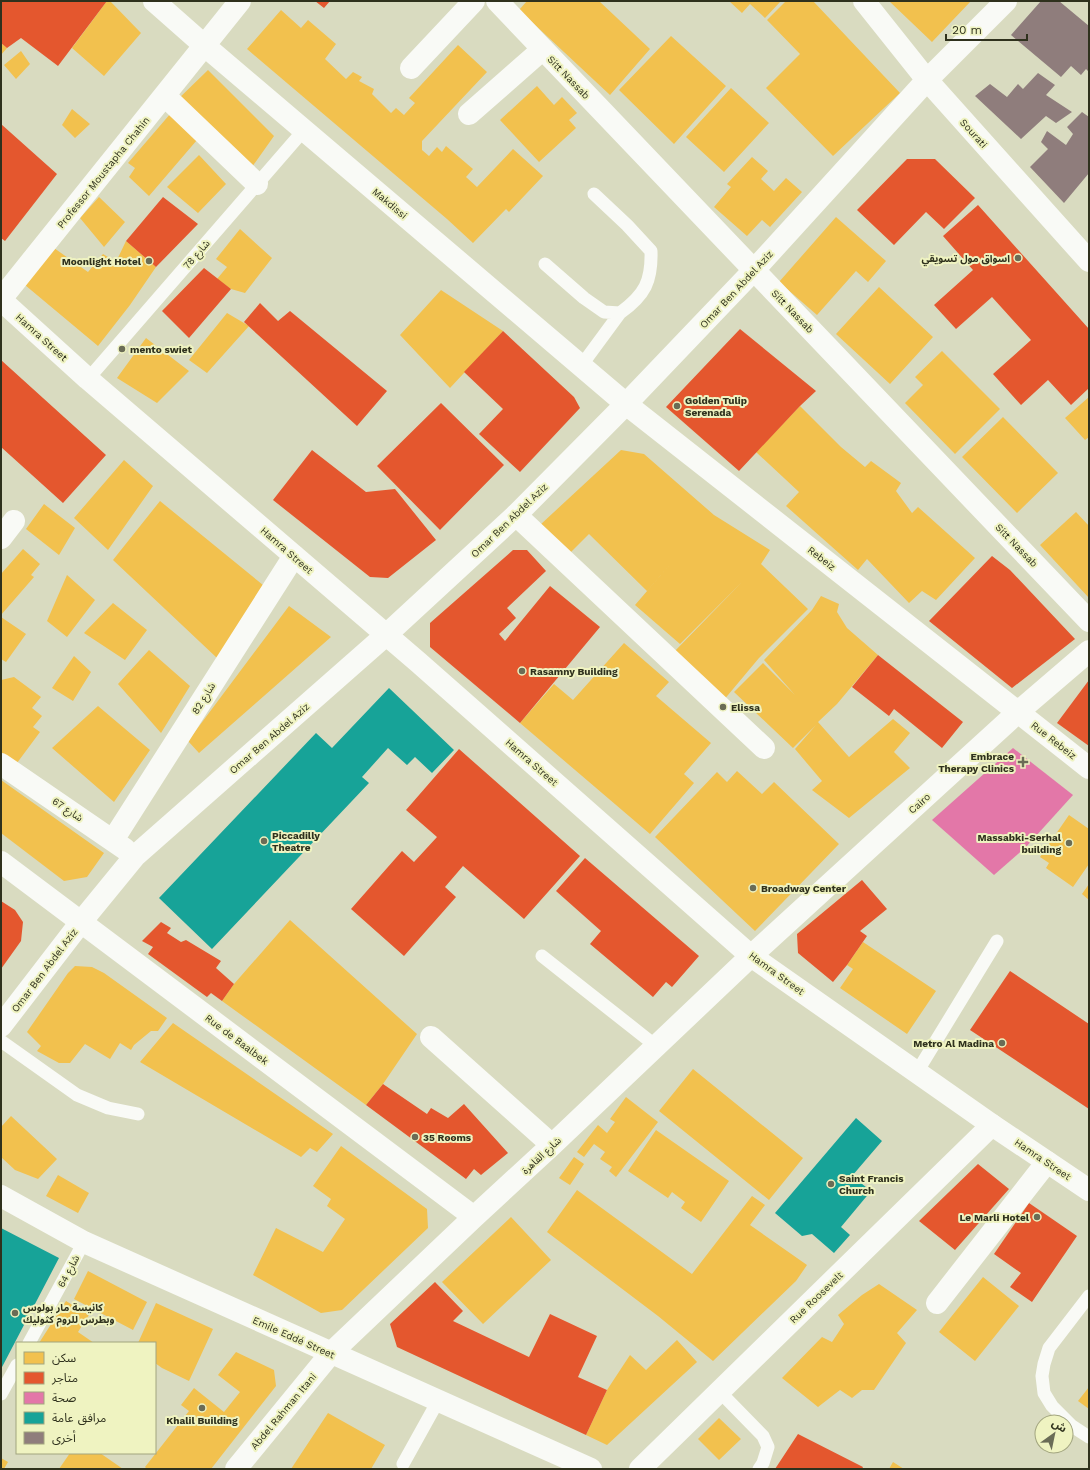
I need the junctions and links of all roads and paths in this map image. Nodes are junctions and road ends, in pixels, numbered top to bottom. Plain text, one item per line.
1 (154, 1) edge
2 (240, 1) edge
3 (474, 1) edge
4 (497, 1) edge
5 (864, 1) edge
6 (1006, 1) edge
7 (205, 46) junction
8 (543, 49) junction
9 (411, 68) dead end
10 (927, 80) junction
11 (165, 96) junction
12 (469, 114) dead end
13 (304, 130) junction
14 (257, 184) junction
15 (594, 194) dead end
16 (1089, 261) edge
17 (545, 264) dead end
18 (754, 270) junction
19 (1, 299) edge
20 (620, 313) junction
21 (581, 366) junction
22 (88, 379) junction
23 (626, 404) junction
24 (516, 515) junction
25 (14, 521) dead end
26 (1, 538) edge
27 (294, 556) junction
28 (1089, 621) edge
29 (386, 635) junction
30 (1089, 651) edge
31 (1018, 712) junction
32 (764, 748) dead end
33 (1, 764) edge
34 (1089, 768) edge
35 (113, 840) junction
36 (135, 856) junction
37 (1, 862) edge
38 (80, 922) junction
39 (997, 941) dead end
40 (542, 956) dead end
41 (751, 956) junction
42 (1, 1026) edge
43 (431, 1037) dead end
44 (1, 1041) edge
45 (656, 1046) junction
46 (917, 1072) junction
47 (138, 1114) dead end
48 (992, 1125) junction
49 (552, 1145) junction
50 (1047, 1162) junction
51 (1089, 1190) edge
52 (1, 1196) edge
53 (474, 1217) junction
54 (84, 1242) junction
55 (1089, 1296) edge
56 (936, 1303) dead end
57 (30, 1342) edge
58 (331, 1353) junction
59 (16, 1367) edge
60 (719, 1391) junction
61 (1, 1394) edge
62 (438, 1401) junction
63 (1089, 1437) edge
64 (403, 1464) dead end
65 (236, 1469) edge
66 (592, 1469) edge
67 (640, 1469) edge
68 (759, 1469) edge

1 - 7 street, Makdissi
2 - 7 street, Professor Moustapha Chahin
3 - 9 street
4 - 8 street, Sitt Nassab
5 - 10 street, Sourati
6 - 10 street, Omar Ben Abdel Aziz
7 - 11 street, Professor Moustapha Chahin
7 - 13 street, Makdissi
8 - 12 street
8 - 18 street, Sitt Nassab
10 - 16 street, Sourati
10 - 18 street, Omar Ben Abdel Aziz
11 - 14 street
11 - 19 street, Professor Moustapha Chahin
13 - 14 lane, شارع 78
13 - 21 street, Makdissi
14 - 22 lane, شارع 78
15 - 20 lane
17 - 20 lane
18 - 23 street, Omar Ben Abdel Aziz
18 - 28 street, Sitt Nassab
19 - 22 street, Hamra Street
20 - 21 lane
21 - 23 street, Makdissi
22 - 27 street, Hamra Street
23 - 24 street, Omar Ben Abdel Aziz
23 - 31 street, Rebeiz
24 - 29 street, Omar Ben Abdel Aziz
24 - 32 street
25 - 26 street
27 - 29 street, Hamra Street
27 - 35 street, شارع 82
29 - 36 street, Omar Ben Abdel Aziz
29 - 41 street, Hamra Street
30 - 31 street, Cairo
31 - 34 street, Rue Rebeiz
31 - 41 street, Cairo
33 - 35 street, شارع 67
35 - 36 street, شارع 67
36 - 38 street, Omar Ben Abdel Aziz
37 - 38 street, Rue de Baalbek
38 - 42 street, Omar Ben Abdel Aziz
38 - 53 street, Rue de Baalbek
39 - 46 lane
40 - 45 lane
41 - 45 street, شارع القاهرة
41 - 46 street, Hamra Street
43 - 49 street
44 - 47 lane
45 - 49 street, شارع القاهرة
46 - 48 street, Hamra Street
48 - 50 street, Hamra Street
48 - 60 street, Rue Roosevelt
49 - 53 street, شارع القاهرة
50 - 51 street, Hamra Street
50 - 56 street
52 - 54 street, Emile Eddé Street
53 - 58 street, شارع القاهرة
54 - 57 lane, شارع 64
54 - 58 street, Emile Eddé Street
55 - 63 lane
58 - 62 street, Emile Eddé Street
58 - 65 street, Abdel Rahman Itani
59 - 61 lane
60 - 67 street, Rue Roosevelt
60 - 68 lane
62 - 64 lane
62 - 66 street, Emile Eddé Street

